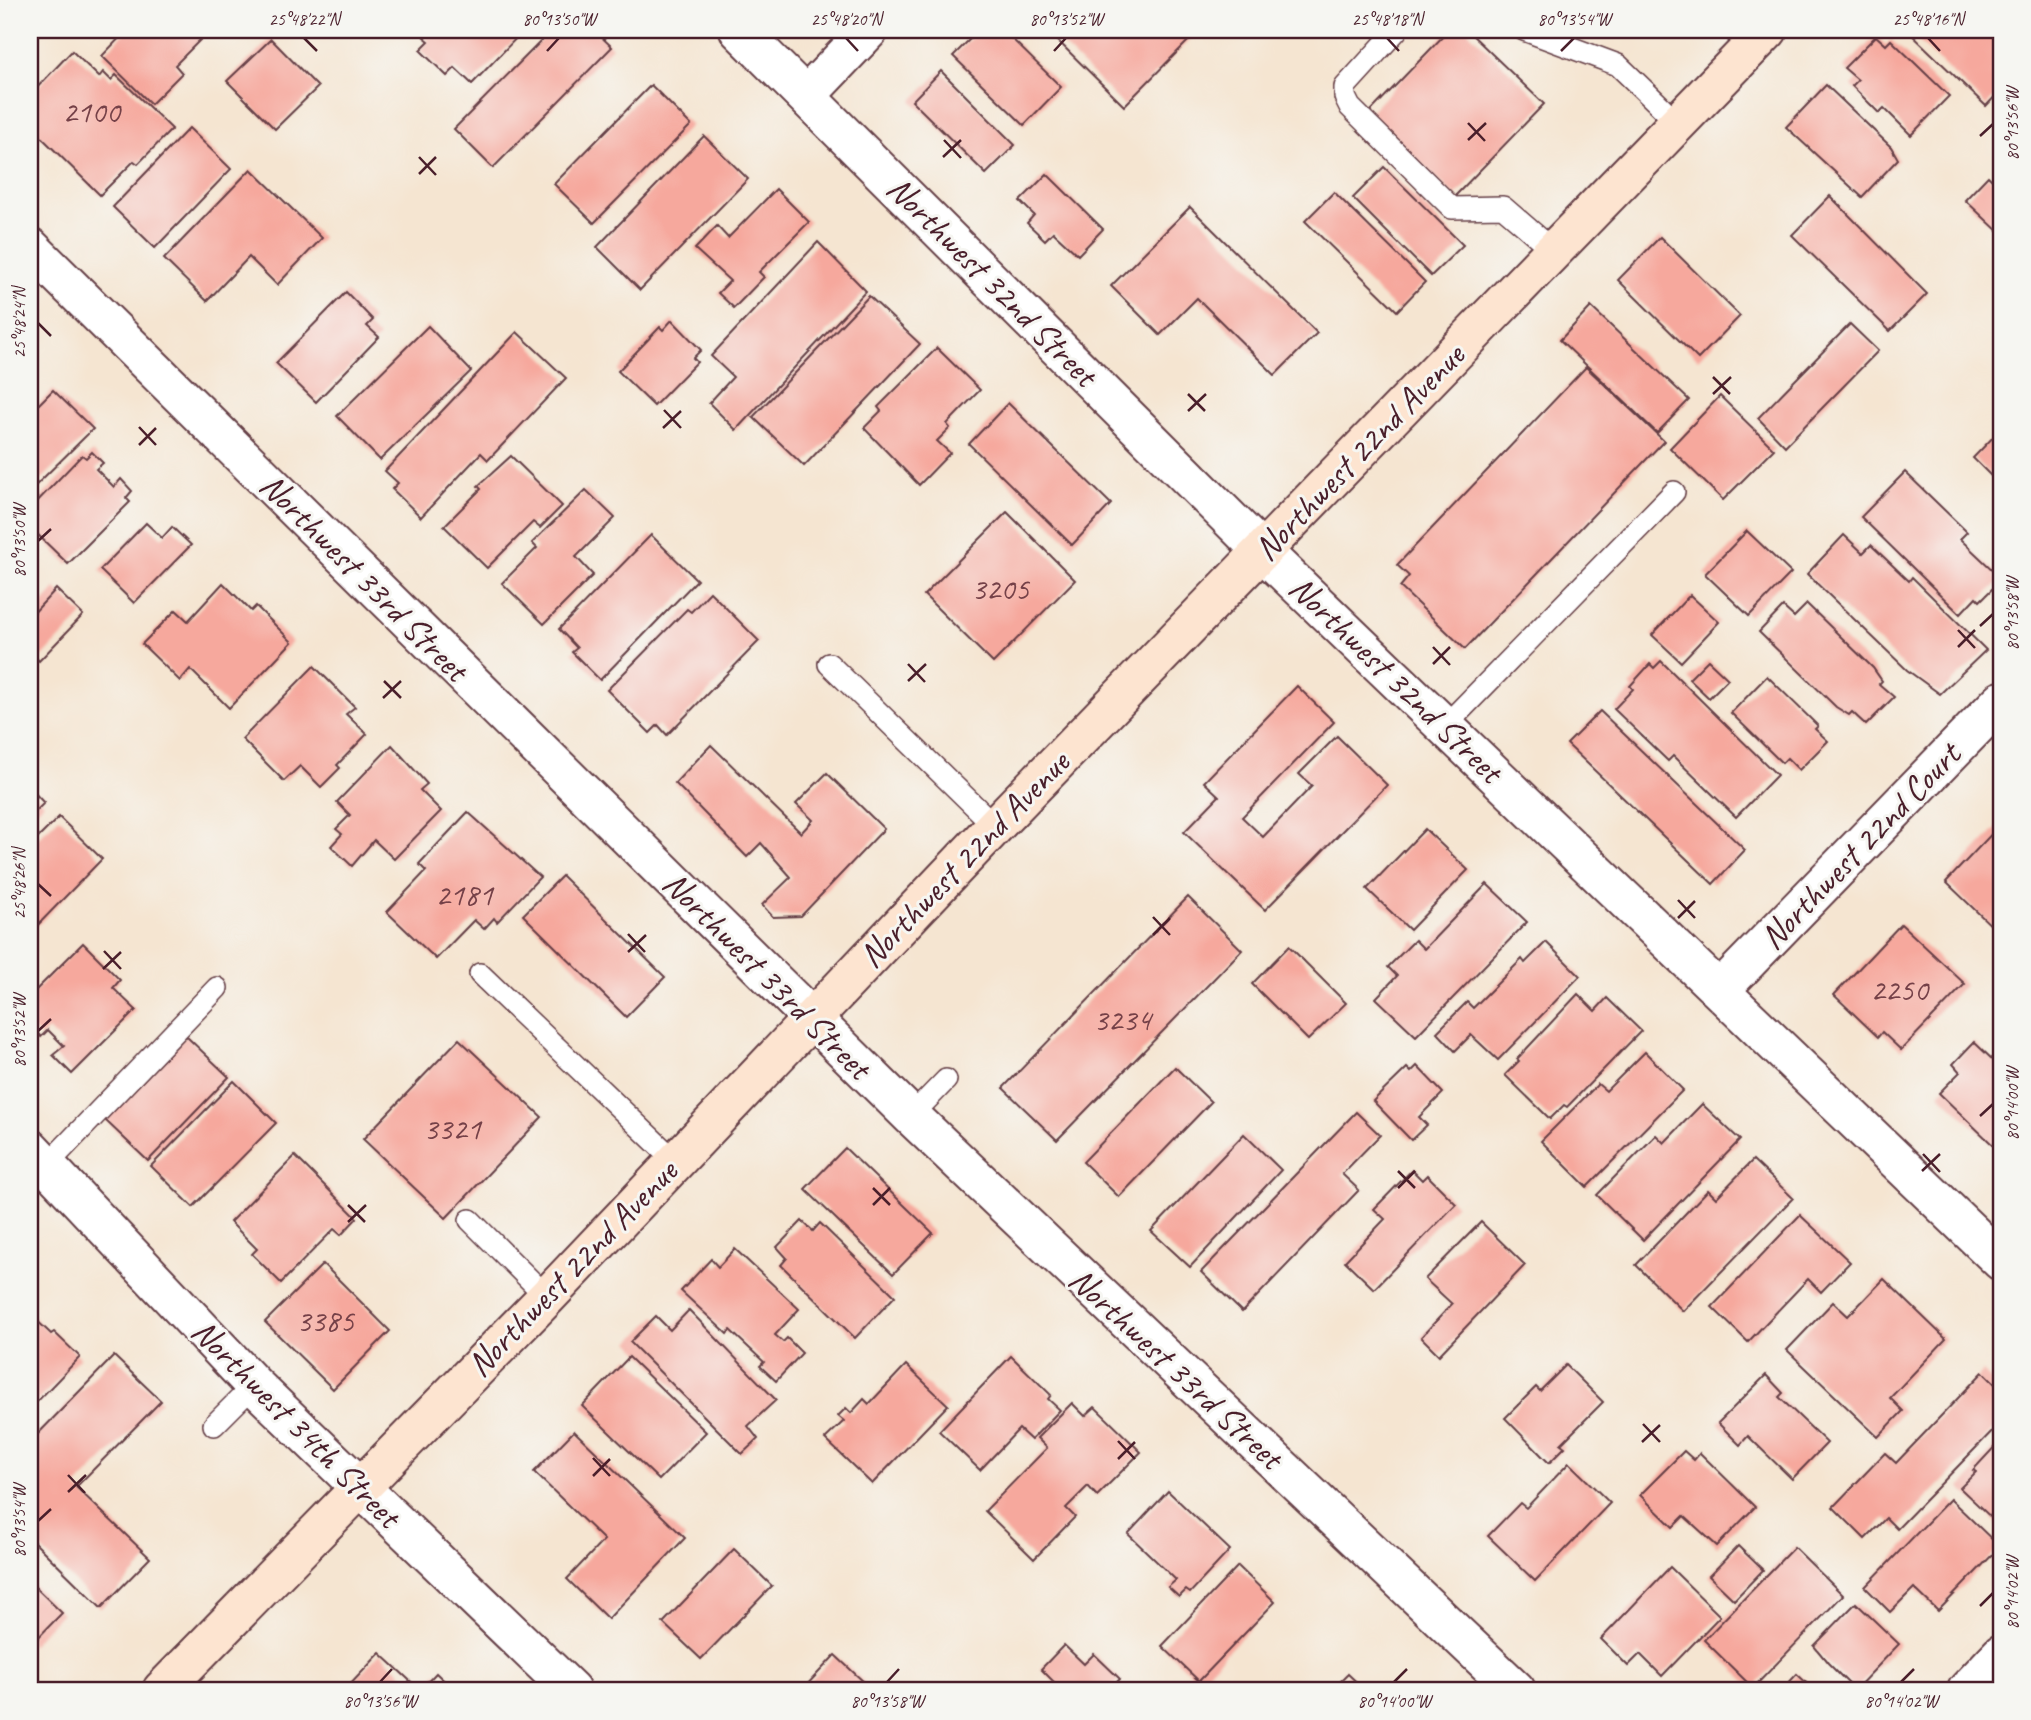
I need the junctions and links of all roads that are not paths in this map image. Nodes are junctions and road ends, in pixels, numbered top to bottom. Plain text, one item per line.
1 (739, 30) edge
2 (869, 30) edge
3 (1397, 30) edge
4 (1524, 30) edge
5 (1768, 30) edge
6 (806, 96) junction
7 (1678, 123) junction
8 (30, 247) edge
9 (1554, 251) junction
10 (1674, 492) dead end
11 (1262, 551) junction
12 (829, 664) dead end
13 (2001, 701) edge
14 (1446, 725) junction
15 (995, 825) junction
16 (480, 974) dead end
17 (217, 988) dead end
18 (1720, 990) junction
19 (811, 1018) junction
20 (946, 1080) dead end
21 (911, 1116) junction
22 (39, 1157) edge
23 (675, 1161) junction
24 (470, 1220) dead end
25 (2001, 1261) edge
26 (547, 1297) junction
27 (254, 1385) junction
28 (214, 1425) dead end
29 (359, 1487) junction
30 (2001, 1654) edge
31 (163, 1690) edge
32 (571, 1690) edge
33 (1516, 1690) edge
34 (1966, 1690) edge

1 - 6 street, Northwest 32nd Street
2 - 6 street
3 - 9 lane
4 - 7 lane
5 - 7 main road, Northwest 22nd Avenue
6 - 11 street, Northwest 32nd Street
7 - 9 main road, Northwest 22nd Avenue
8 - 19 street, Northwest 33rd Street
9 - 11 main road, Northwest 22nd Avenue
10 - 14 lane
11 - 14 street, Northwest 32nd Street
11 - 15 main road, Northwest 22nd Avenue
12 - 15 lane
13 - 18 street, Northwest 22nd Court
14 - 18 street, Northwest 32nd Street
15 - 19 main road, Northwest 22nd Avenue
16 - 23 lane
17 - 22 lane
18 - 25 street, Northwest 32nd Street
19 - 21 street, Northwest 33rd Street
19 - 23 main road, Northwest 22nd Avenue
20 - 21 lane
21 - 33 street, Northwest 33rd Street
22 - 27 street, Northwest 34th Street
23 - 26 main road, Northwest 22nd Avenue
24 - 26 lane
26 - 29 main road, Northwest 22nd Avenue
27 - 28 lane
27 - 29 street, Northwest 34th Street
29 - 31 main road, Northwest 22nd Avenue
29 - 32 street, Northwest 34th Street
30 - 34 street

